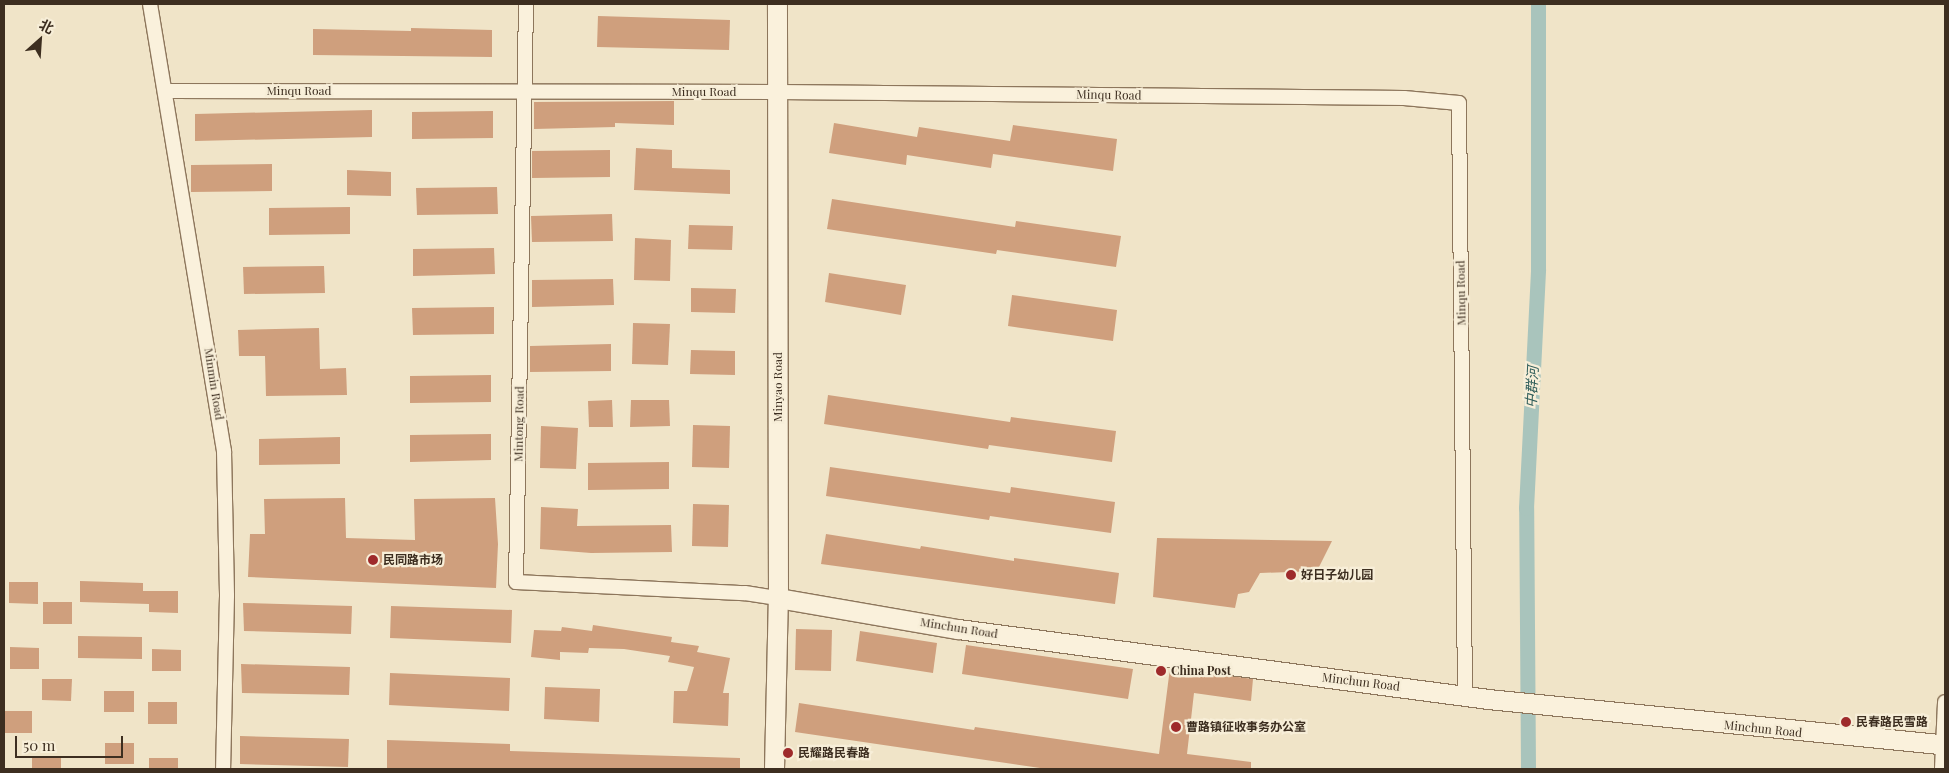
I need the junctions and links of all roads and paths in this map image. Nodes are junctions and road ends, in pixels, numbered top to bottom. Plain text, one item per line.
1 (150, 4) edge
2 (526, 4) edge
3 (776, 4) edge
4 (166, 91) junction
5 (526, 91) junction
6 (778, 92) junction
7 (778, 598) junction
8 (1465, 696) junction
9 (1945, 702) edge
10 (1944, 745) edge
11 (223, 769) edge
12 (774, 769) edge
13 (1942, 769) edge

1 - 4 street, Minmin Road
2 - 5 street, Mintong Road
3 - 6 street, Minyao Road
4 - 5 street, Minqu Road
4 - 11 street, Minmin Road
5 - 6 street, Minqu Road
5 - 7 street, Mintong Road
6 - 7 street, Minyao Road
6 - 8 street, Minqu Road
7 - 8 street, Minchun Road
7 - 12 street, Minyao Road
8 - 10 street, Minchun Road
9 - 10 street
10 - 13 street

